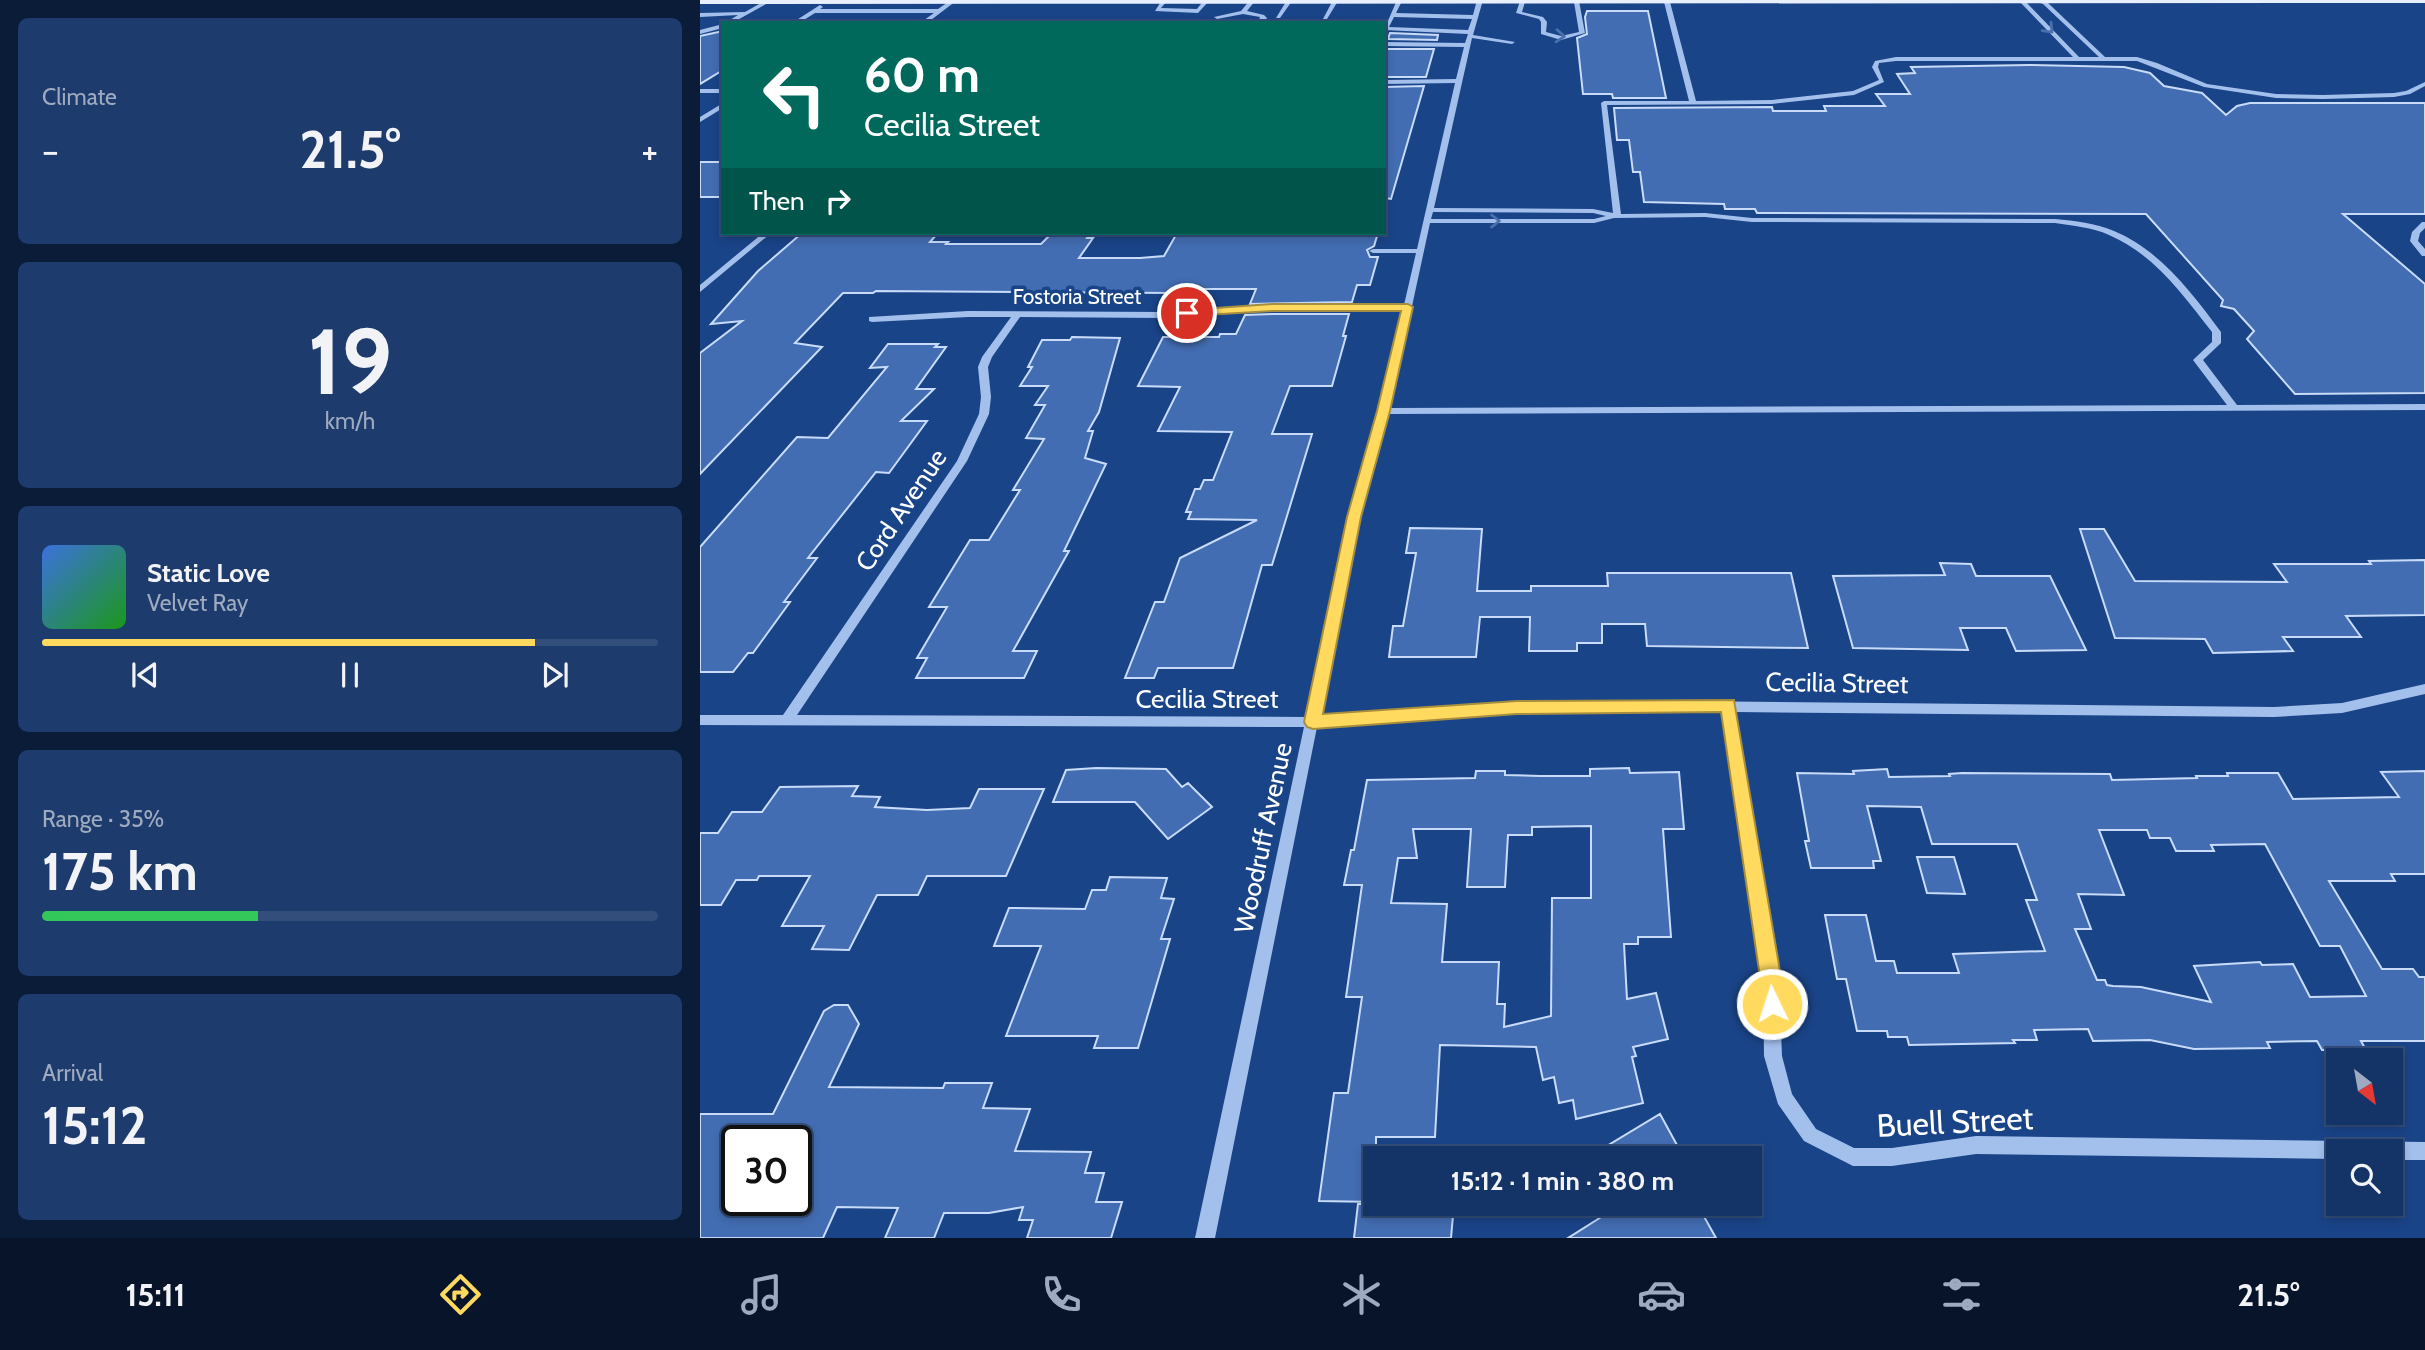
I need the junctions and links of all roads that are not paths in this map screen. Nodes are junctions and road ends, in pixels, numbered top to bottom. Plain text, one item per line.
1 (1263, 0) edge
2 (2036, 0) edge
3 (953, 1) edge
4 (1164, 1) edge
5 (1206, 1) edge
6 (1252, 1) edge
7 (1289, 1) edge
8 (1335, 1) edge
9 (1399, 1) edge
10 (1480, 1) edge
11 (2023, 1) edge
12 (2425, 1) edge
13 (766, 2) junction
14 (829, 2) edge
15 (1522, 2) junction
16 (1577, 2) junction
17 (1667, 2) junction
18 (2045, 3) junction
19 (700, 9) edge
20 (813, 11) junction
21 (939, 11) junction
22 (1243, 12) junction
23 (748, 13) junction
24 (1519, 13) joint
25 (1392, 15) junction
26 (1217, 17) dead end
27 (1475, 17) junction
28 (1278, 18) dead end
29 (1325, 18) dead end
30 (732, 21) edge
31 (797, 21) edge
32 (926, 21) edge
33 (1261, 21) edge
34 (721, 27) edge
35 (700, 32) edge
36 (1471, 34) junction
37 (1512, 42) dead end
38 (1386, 44) edge
39 (1467, 45) junction
40 (2159, 56) dead end
41 (2077, 58) junction
42 (2103, 58) junction
43 (2144, 60) junction
44 (1460, 81) junction
45 (1386, 82) edge
46 (2425, 85) edge
47 (1420, 90) dead end
48 (1458, 90) junction
49 (700, 91) edge
50 (721, 91) edge
51 (1693, 102) junction
52 (721, 106) edge
53 (700, 120) edge
54 (1428, 216) junction
55 (1616, 216) junction
56 (2425, 224) edge
57 (764, 235) edge
58 (1373, 251) dead end
59 (1420, 251) junction
60 (2425, 254) edge
61 (700, 289) edge
62 (1408, 307) junction
63 (1018, 314) junction
64 (872, 319) dead end
65 (2425, 407) edge
66 (2234, 408) junction
67 (1384, 411) junction
68 (2425, 689) edge
69 (1728, 705) junction
70 (700, 720) edge
71 (786, 721) junction
72 (1313, 722) junction
73 (2425, 1151) edge
74 (1205, 1238) edge

1 - 6 main road
1 - 7 main road
2 - 18 street
3 - 4 main road
3 - 14 main road
3 - 21 street
4 - 5 main road
4 - 5 street
5 - 6 main road
6 - 22 street
7 - 8 main road
7 - 28 street
8 - 9 main road
8 - 29 street
9 - 10 main road
9 - 25 street
10 - 15 main road
10 - 27 street, Woodruff Avenue
11 - 17 main road
11 - 18 main road
11 -> 41 street
12 - 18 main road
13 - 14 main road
13 - 19 main road
13 - 23 street
14 - 20 street
15 - 16 main road
15 - 24 street
16 - 17 main road
24 -> 16 street
17 - 51 street
18 - 42 street
19 - 23 street
20 - 21 street
20 - 31 street
21 - 32 street
22 - 26 street
22 - 33 street
23 - 30 street
25 - 27 street
25 - 36 street
27 - 36 street, Woodruff Avenue
34 - 35 street
36 - 37 street
36 - 39 street, Woodruff Avenue
38 - 39 street
39 - 44 street, Woodruff Avenue
40 - 43 street
41 - 42 street
41 - 51 street
42 - 43 street
43 - 46 street
44 - 45 street
44 - 48 street, Woodruff Avenue
47 - 48 street
48 - 54 street, Woodruff Avenue
49 - 50 street
51 - 55 street
52 - 53 street
54 - 55 street
54 - 59 street, Woodruff Avenue
55 - 66 street
56 - 60 street
57 - 61 street
58 - 59 street
59 - 62 street, Woodruff Avenue
62 - 63 street, Fostoria Street
62 - 67 street, Woodruff Avenue
63 - 64 street, Fostoria Street
63 - 71 street, Cord Avenue
65 - 66 street
66 - 67 street
67 - 72 street, Woodruff Avenue
68 - 69 street, Cecilia Street
69 - 72 street, Cecilia Street
69 - 73 street, Buell Street
70 - 71 street, Cecilia Street
71 - 72 street, Cecilia Street
72 - 74 street, Woodruff Avenue

